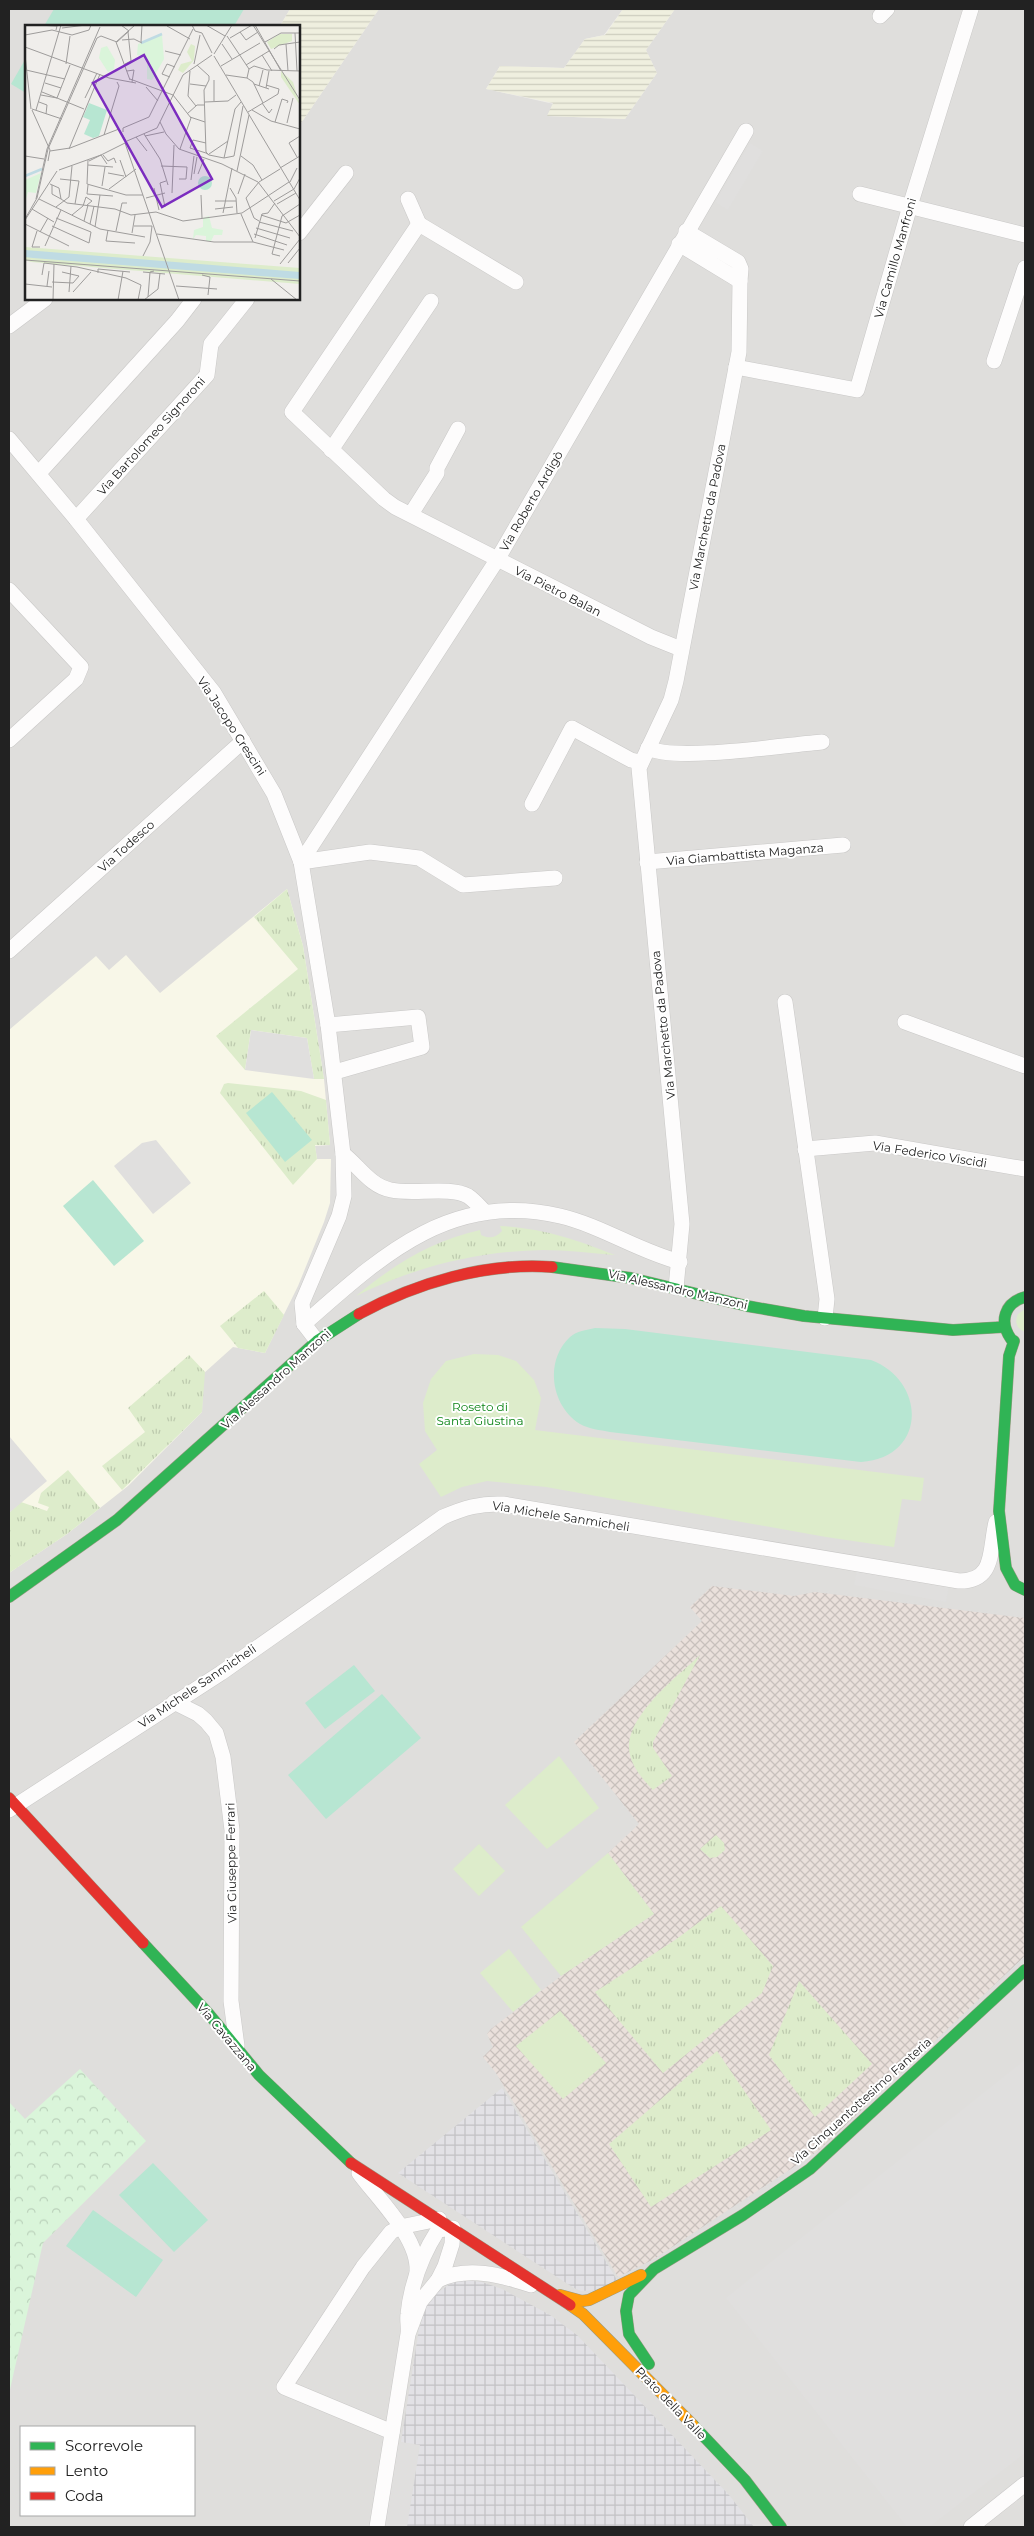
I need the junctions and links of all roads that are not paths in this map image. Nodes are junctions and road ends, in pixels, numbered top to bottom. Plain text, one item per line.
1 (971, 9) edge
2 (746, 131) dead end
3 (346, 173) dead end
4 (860, 194) dead end
5 (408, 199) dead end
6 (910, 206) junction
7 (420, 224) junction
8 (300, 232) edge
9 (1025, 235) edge
10 (682, 238) junction
11 (1025, 268) edge
12 (516, 282) dead end
13 (43, 300) edge
14 (193, 300) edge
15 (246, 300) edge
16 (431, 301) dead end
17 (9, 326) edge
18 (994, 361) dead end
19 (736, 368) junction
20 (458, 429) dead end
21 (9, 439) edge
22 (331, 450) junction
23 (39, 473) junction
24 (412, 514) junction
25 (76, 519) junction
26 (497, 560) junction
27 (9, 590) edge
28 (681, 649) junction
29 (9, 740) edge
30 (243, 741) junction
31 (822, 742) dead end
32 (648, 748) junction
33 (640, 762) junction
34 (532, 804) dead end
35 (843, 846) dead end
36 (301, 862) junction
37 (647, 862) junction
38 (555, 878) dead end
39 (9, 951) edge
40 (785, 1002) dead end
41 (904, 1022) dead end
42 (328, 1025) junction
43 (1025, 1066) edge
44 (335, 1072) junction
45 (805, 1150) junction
46 (343, 1154) junction
47 (1025, 1170) edge
48 (485, 1212) junction
49 (680, 1262) junction
50 (676, 1288) junction
51 (1025, 1298) edge
52 (825, 1318) junction
53 (304, 1324) junction
54 (1004, 1327) junction
55 (316, 1341) junction
56 (1020, 1343) edge
57 (998, 1511) junction
58 (1020, 1588) edge
59 (9, 1597) edge
60 (174, 1702) junction
61 (11, 1805) edge
62 (1025, 1970) edge
63 (237, 2046) junction
64 (355, 2168) junction
65 (439, 2219) junction
66 (400, 2227) junction
67 (453, 2228) junction
68 (654, 2269) junction
69 (416, 2278) junction
70 (438, 2280) junction
71 (548, 2291) junction
72 (408, 2334) junction
73 (392, 2432) junction
74 (745, 2480) junction
75 (1025, 2484) edge
76 (376, 2527) edge
77 (781, 2527) edge
78 (971, 2527) edge

1 - 6 street, Via Camillo Manfroni
2 - 10 street, Via Roberto Ardigò
3 - 8 street
4 - 6 street
5 - 7 street
6 - 9 street
6 - 19 street, Via Camillo Manfroni
7 - 12 street
7 - 22 street, Via Pietro Balan
10 - 19 street, Via Marchetto da Padova
10 - 26 street, Via Roberto Ardigò
11 - 18 street
13 - 17 street
14 - 23 street
15 - 25 street, Via Bartolomeo Signoroni
16 - 22 street
19 - 28 street, Via Marchetto da Padova
20 - 24 street
21 - 23 street, Via Jacopo Crescini
22 - 24 street, Via Pietro Balan
23 - 25 street, Via Jacopo Crescini
24 - 26 street, Via Pietro Balan
25 - 30 street, Via Jacopo Crescini
26 - 28 street, Via Pietro Balan
26 - 36 street, Via Roberto Ardigò
27 - 29 street
28 - 32 street, Via Marchetto da Padova
30 - 36 street, Via Jacopo Crescini
30 - 39 street, Via Todesco
31 - 32 street
32 - 33 street, Via Marchetto da Padova
33 - 34 street
33 - 37 street, Via Marchetto da Padova
35 - 37 street, Via Giambattista Maganza
36 - 38 street
36 - 42 street, Via Jacopo Crescini
37 - 49 street, Via Marchetto da Padova
40 - 45 street
41 - 43 street
42 - 44 street, Via Jacopo Crescini
42 - 44 street
44 - 46 street, Via Jacopo Crescini
45 - 47 street, Via Federico Viscidi
45 - 52 street
46 - 48 street
46 - 53 street, Via Jacopo Crescini
48 - 49 street, Via Alessandro Manzoni
48 - 53 street, Via Alessandro Manzoni
49 - 50 street, Via Marchetto da Padova
50 - 52 street, Via Alessandro Manzoni
50 - 55 street, Via Alessandro Manzoni
51 - 54 street
52 - 54 street, Via Alessandro Manzoni
53 - 55 street
54 - 56 street
55 - 59 street, Via Alessandro Manzoni
56 - 57 street
57 - 58 street
57 - 60 street, Via Michele Sanmicheli
60 - 61 street, Via Michele Sanmicheli
60 - 63 street, Via Giuseppe Ferrari
61 - 63 street, Via Cavazzana
62 - 68 street, Via Cinquantottesimo Fanteria
63 - 64 street, Via Cavazzana
64 - 65 street, Prato della Valle
64 - 66 street, Via Cavazzana
65 - 66 street
65 - 67 street, Prato della Valle
66 - 69 street, Via Cavazzana
66 - 73 street
67 - 69 street
67 - 70 street
67 - 71 street, Prato della Valle
68 - 71 street, Via Cinquantottesimo Fanteria
68 - 74 street, Via Cinquantottesimo Fanteria
69 - 72 street
70 - 71 street, Prato della Valle
70 - 72 street
71 - 74 street, Prato della Valle
72 - 73 street
73 - 76 street
74 - 77 street, Prato della Valle
75 - 78 street

